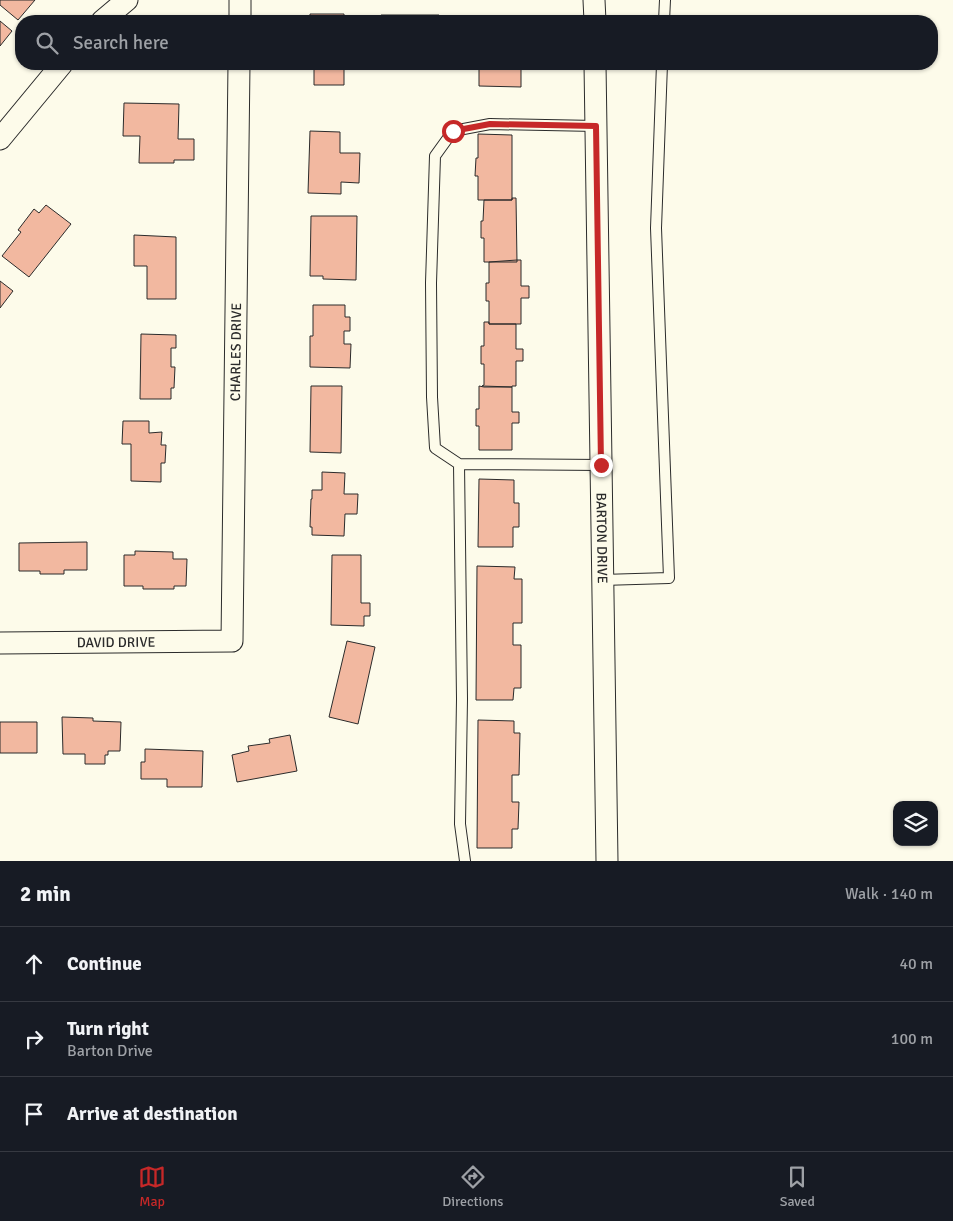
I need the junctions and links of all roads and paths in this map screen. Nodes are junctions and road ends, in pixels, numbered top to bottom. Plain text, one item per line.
1 (127, 0) edge
2 (240, 0) edge
3 (594, 0) edge
4 (665, 0) edge
5 (109, 15) edge
6 (240, 15) edge
7 (595, 15) edge
8 (664, 15) edge
9 (57, 70) edge
10 (239, 70) edge
11 (595, 70) edge
12 (662, 70) edge
13 (596, 126) junction
14 (0, 139) edge
15 (459, 464) junction
16 (601, 465) junction
17 (602, 580) junction
18 (232, 641) joint
19 (0, 643) edge
20 (465, 861) edge
21 (607, 861) edge

1 - 5 street
2 - 6 street
3 - 7 street
4 - 8 lane
9 - 14 street
10 - 18 street, CHARLES DRIVE
11 - 13 street, BARTON DRIVE
12 - 17 lane
13 - 15 lane
13 - 16 street, BARTON DRIVE
15 - 16 lane
15 - 20 lane
16 - 17 street, BARTON DRIVE
17 - 21 street, BARTON DRIVE
18 - 19 street, DAVID DRIVE

